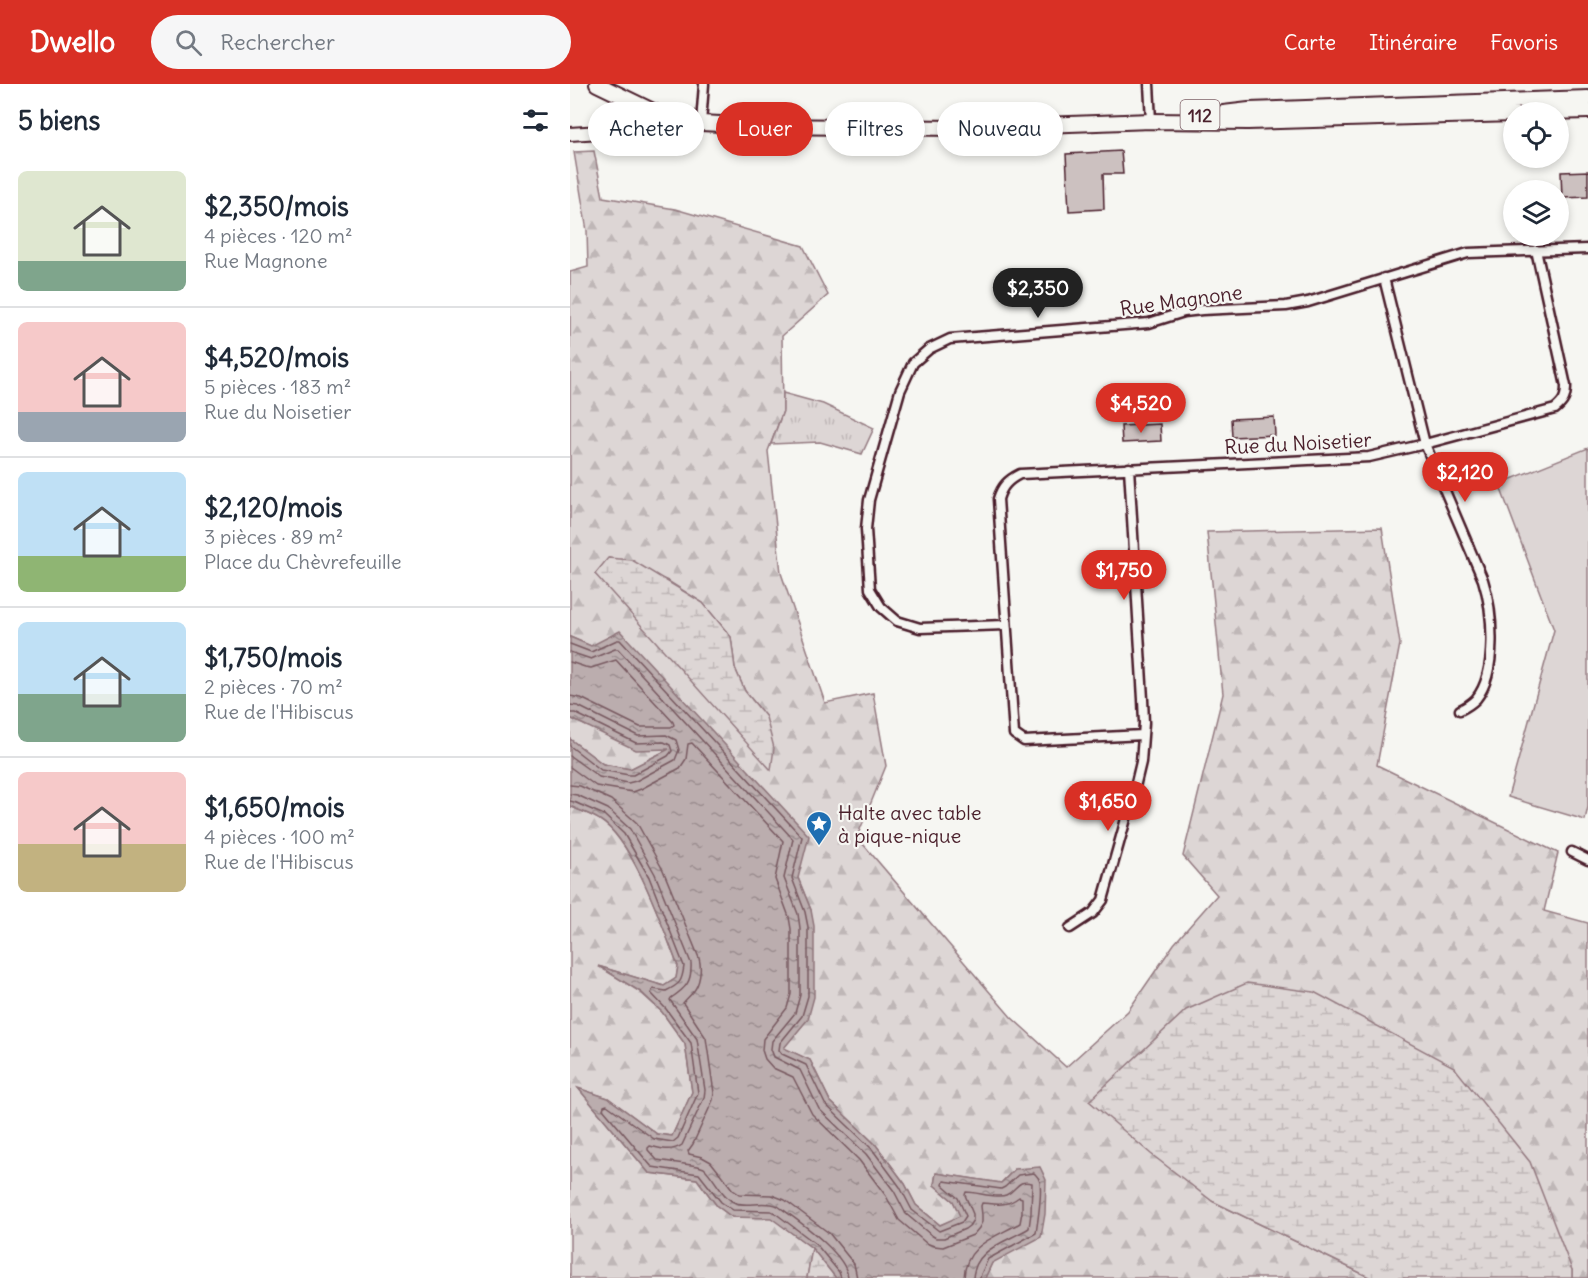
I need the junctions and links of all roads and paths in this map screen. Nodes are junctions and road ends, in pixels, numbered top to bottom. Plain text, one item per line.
1 (597, 84) edge
2 (704, 84) edge
3 (1149, 84) edge
4 (1588, 98) edge
5 (634, 102) edge
6 (703, 102) edge
7 (1588, 111) edge
8 (1569, 112) edge
9 (1503, 114) edge
10 (1151, 121) junction
11 (704, 123) edge
12 (588, 133) edge
13 (570, 134) edge
14 (1588, 249) edge
15 (1536, 250) junction
16 (1384, 278) junction
17 (1425, 444) junction
18 (1129, 468) junction
19 (1006, 625) junction
20 (1460, 710) dead end
21 (1143, 735) junction
22 (1572, 852) dead end
23 (1588, 860) edge
24 (1070, 928) dead end

1 - 5 main road, 112
2 - 6 street
3 - 10 street
4 - 10 main road, 112
7 - 8 main road
9 - 10 main road
10 - 11 main road, 112
12 - 13 street
14 - 15 street, Rue Magnone
15 - 16 street, Rue Magnone
15 - 17 street, Rue du Noisetier
16 - 17 street
16 - 19 street, Rue Magnone
17 - 18 street, Rue du Noisetier
17 - 20 street
18 - 19 street, Rue du Noisetier
18 - 21 street
19 - 21 street, Rue du Noisetier
21 - 24 street
22 - 23 street

